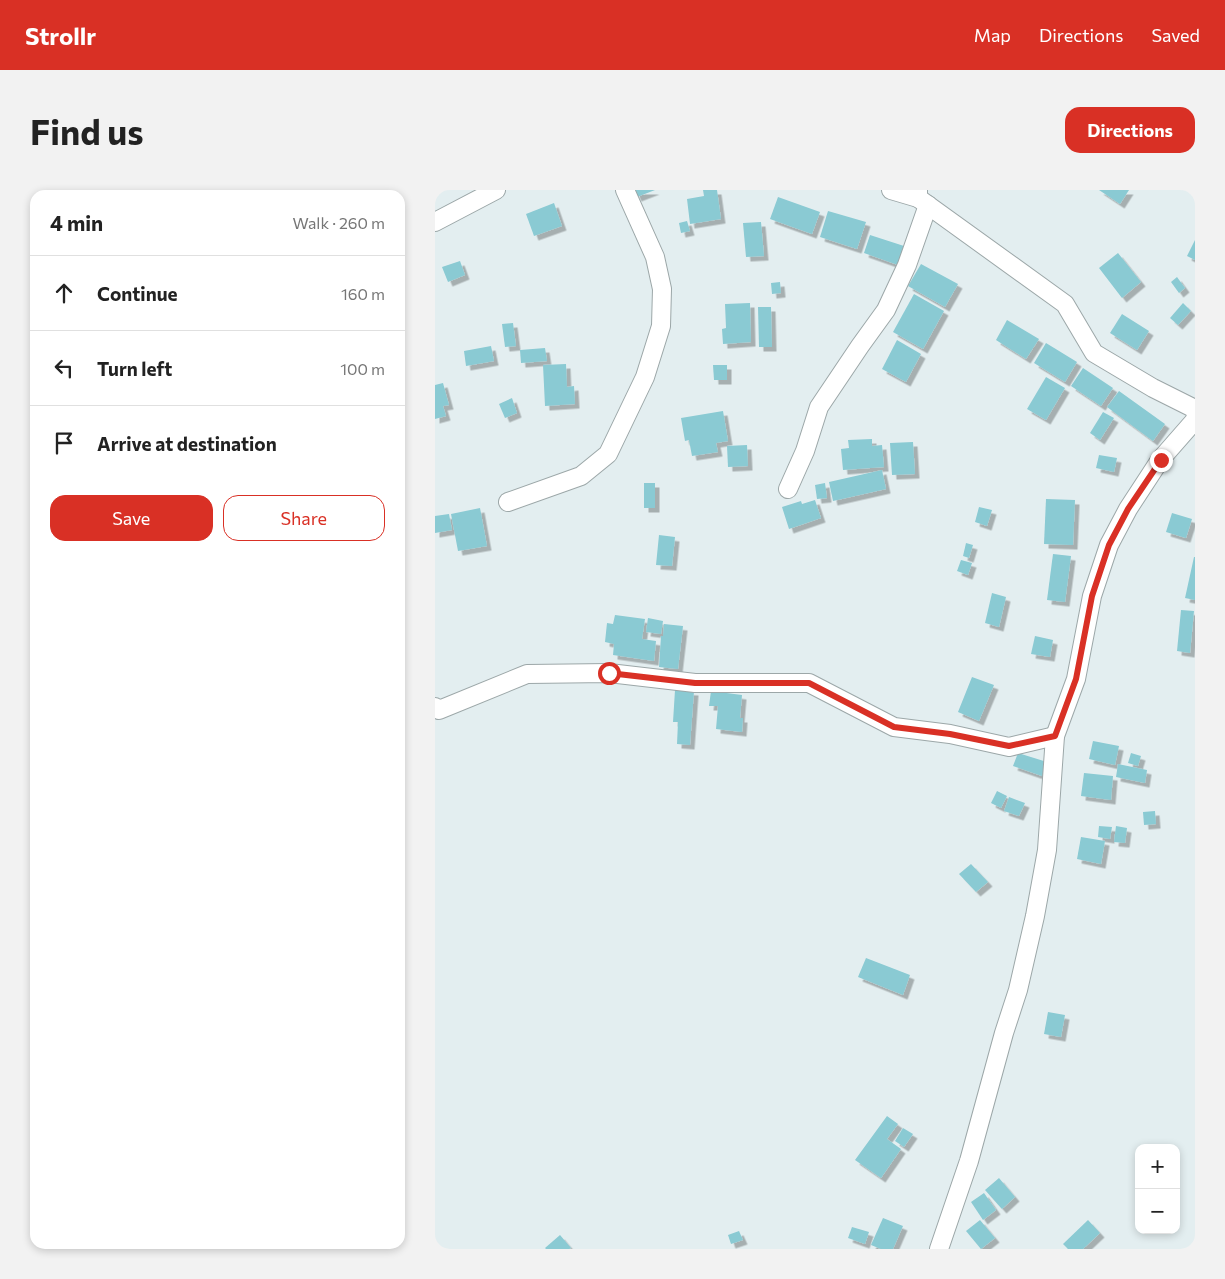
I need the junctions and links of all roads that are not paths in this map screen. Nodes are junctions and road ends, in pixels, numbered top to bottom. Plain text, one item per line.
1 (497, 190) edge
2 (625, 190) edge
3 (891, 190) edge
4 (921, 198) edge
5 (435, 222) edge
6 (1195, 412) edge
7 (1195, 420) edge
8 (788, 488) dead end
9 (508, 502) dead end
10 (435, 707) edge
11 (1055, 736) junction
12 (939, 1249) edge

1 - 5 street
2 - 9 street
3 - 4 street
4 - 6 street
4 - 8 street
7 - 11 street
10 - 11 street
11 - 12 street

